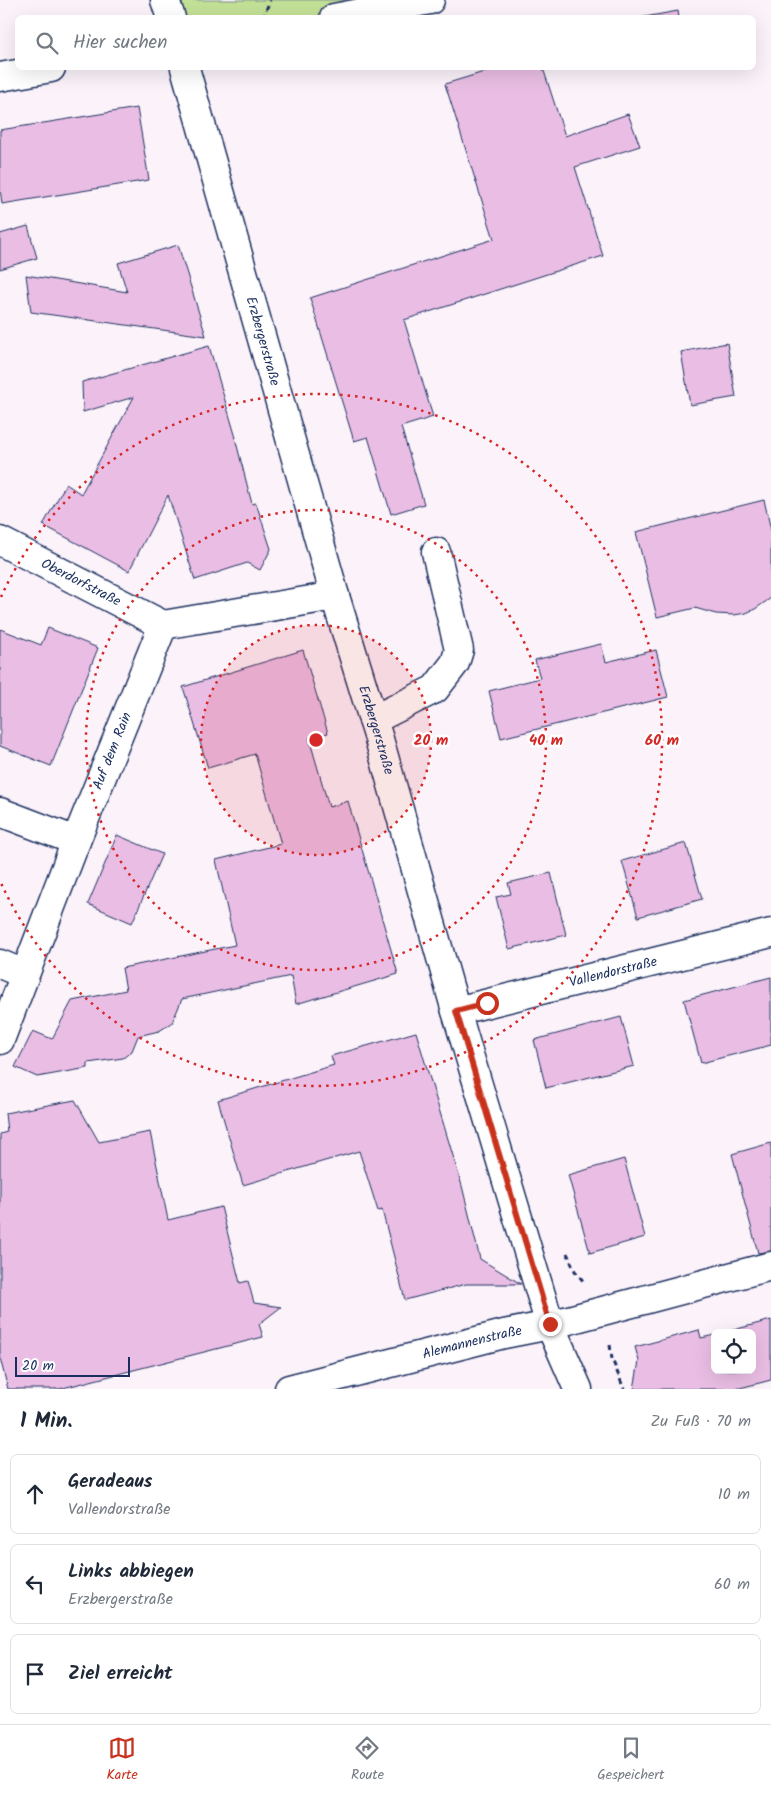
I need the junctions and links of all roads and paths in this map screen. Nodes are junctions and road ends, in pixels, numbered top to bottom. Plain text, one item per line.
1 (166, 0) edge
2 (270, 0) edge
3 (430, 0) edge
4 (170, 15) edge
5 (264, 15) edge
6 (350, 15) edge
7 (40, 70) edge
8 (186, 70) edge
9 (0, 77) edge
10 (0, 541) edge
11 (436, 552) dead end
12 (335, 596) junction
13 (163, 625) junction
14 (373, 720) junction
15 (0, 812) edge
16 (76, 841) junction
17 (771, 933) edge
18 (12, 969) edge
19 (456, 1011) junction
20 (0, 1040) edge
21 (771, 1266) edge
22 (550, 1324) junction
23 (612, 1359) dead end
24 (289, 1389) edge
25 (578, 1389) edge
26 (624, 1389) edge

1 - 4 street
2 - 5 path
3 - 6 street
7 - 9 street
8 - 12 street, Erzbergerstraße
10 - 13 street, Oberdorfstraße
11 - 14 street
12 - 13 street
12 - 14 street, Erzbergerstraße
13 - 16 street, Auf dem Rain
14 - 19 street, Erzbergerstraße
15 - 16 street
16 - 18 street, Auf dem Rain
17 - 19 street, Vallendorstraße
18 - 20 street, Auf dem Rain
19 - 22 street, Erzbergerstraße
21 - 22 street, Alemannenstraße
22 - 24 street, Alemannenstraße
22 - 25 street, Erzbergerstraße
23 - 26 path

